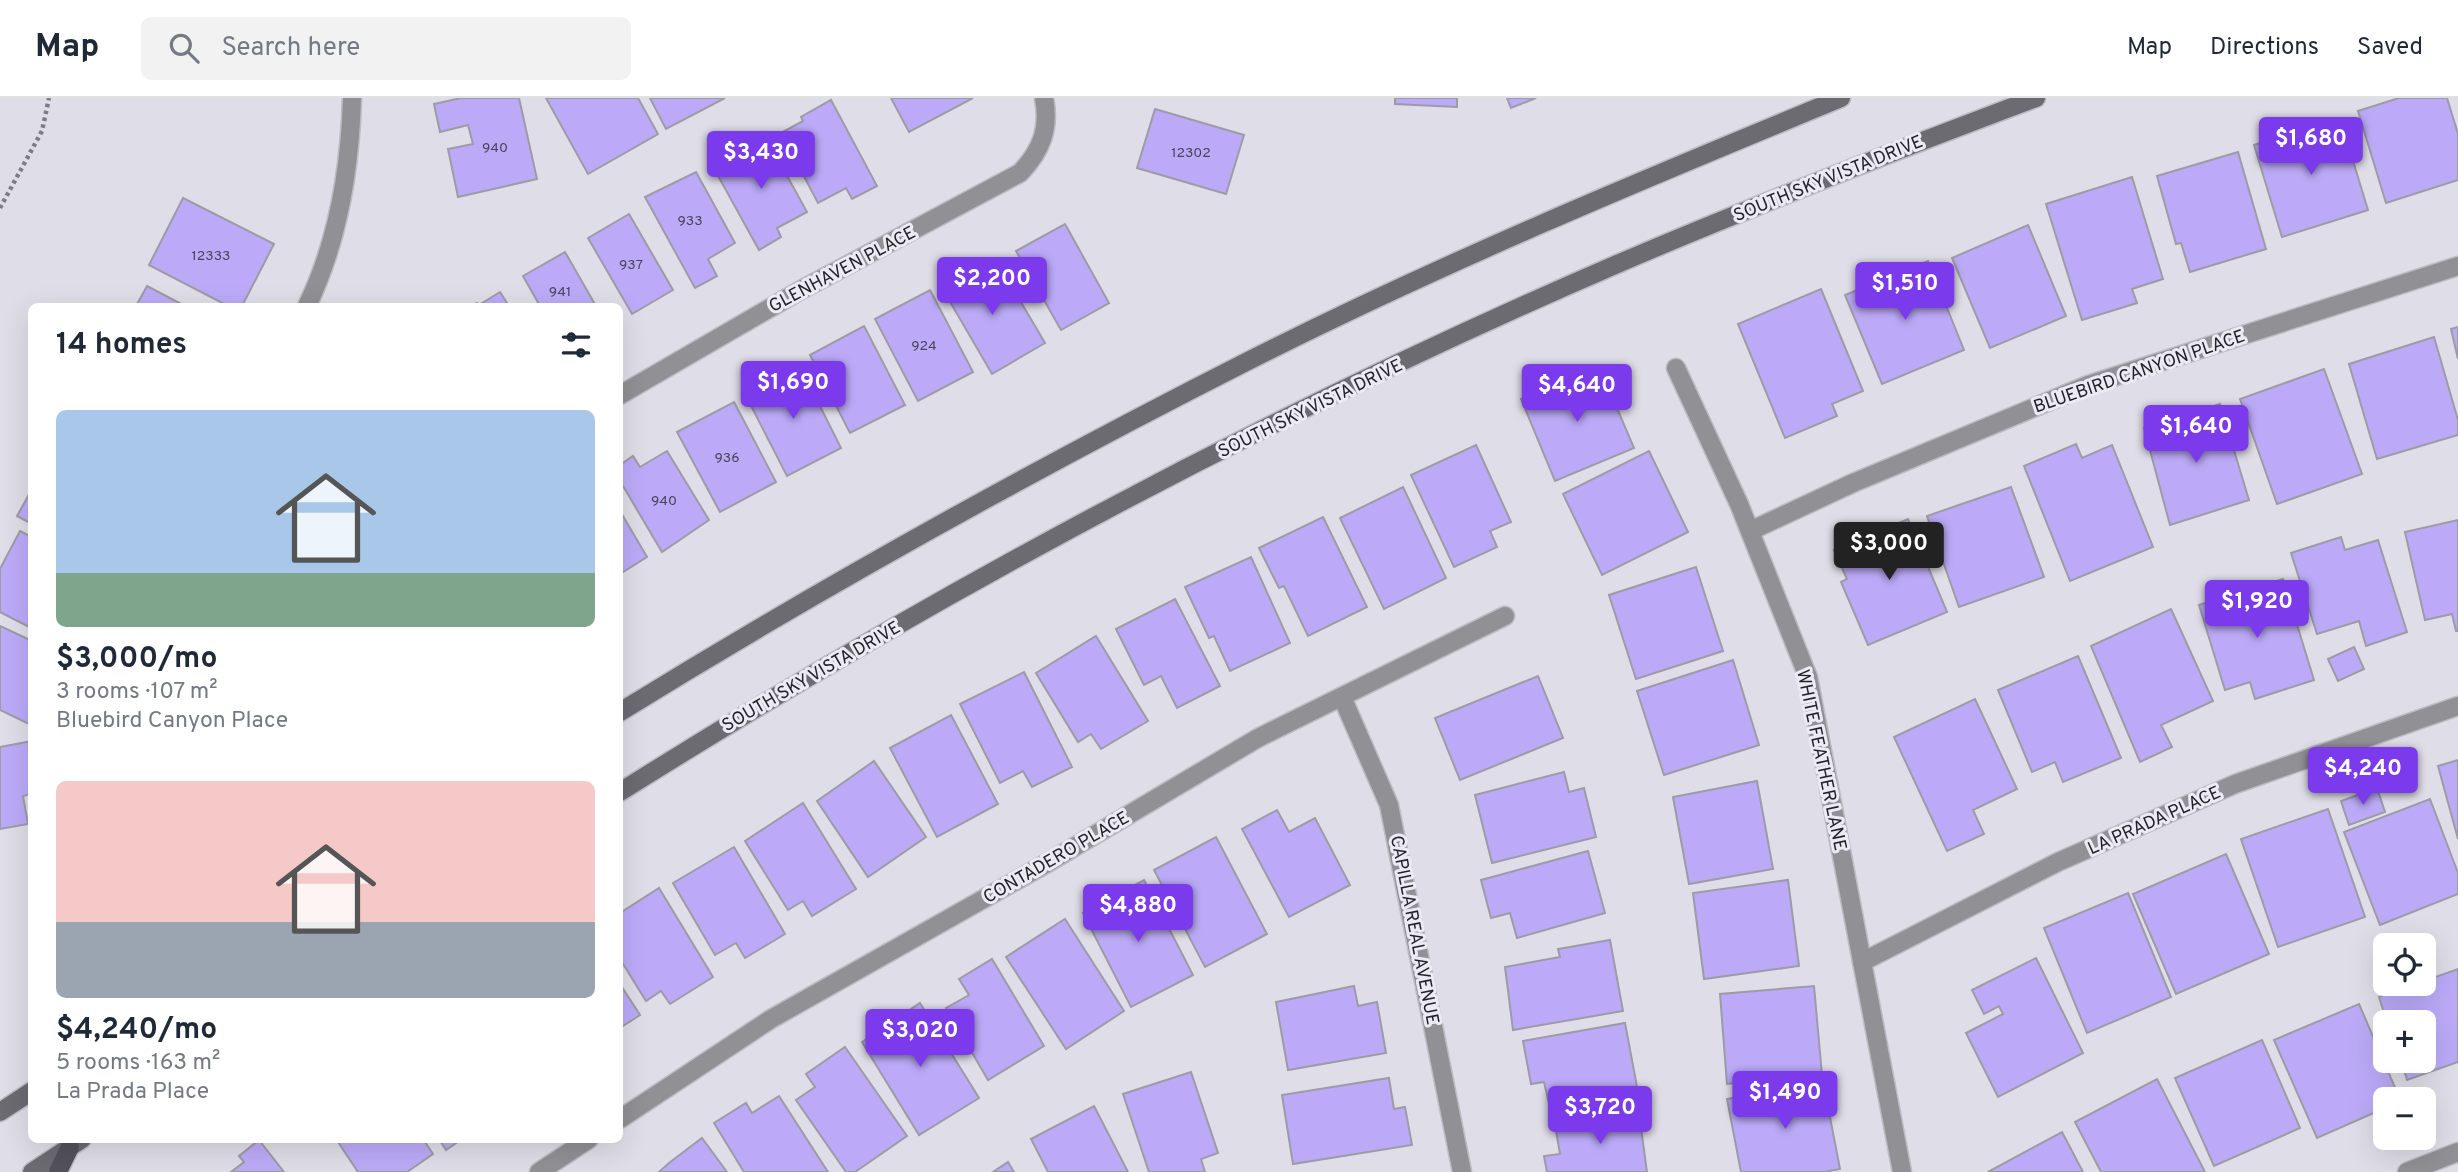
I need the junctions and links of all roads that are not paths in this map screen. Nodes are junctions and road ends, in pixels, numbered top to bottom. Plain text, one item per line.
1 (352, 98) edge
2 (1044, 98) edge
3 (1841, 98) edge
4 (2036, 98) edge
5 (2458, 266) edge
6 (308, 303) edge
7 (1676, 368) dead end
8 (623, 393) edge
9 (1750, 531) junction
10 (1505, 616) dead end
11 (1342, 696) junction
12 (2458, 706) edge
13 (623, 710) edge
14 (623, 790) edge
15 (1862, 962) junction
16 (28, 1094) edge
17 (0, 1112) edge
18 (623, 1117) edge
19 (76, 1143) edge
20 (583, 1143) edge
21 (2458, 1152) edge
22 (32, 1172) edge
23 (58, 1172) edge
24 (539, 1172) edge
25 (1462, 1172) edge
26 (1902, 1172) edge
27 (2407, 1172) edge

1 - 6 street
2 - 8 street, GLENHAVEN PLACE
3 - 13 main road
4 - 14 main road, SOUTH SKY VISTA DRIVE
5 - 9 street, BLUEBIRD CANYON PLACE
7 - 9 street, WHITE FEATHER LANE
9 - 15 street, WHITE FEATHER LANE
10 - 11 street, CONTADERO PLACE
11 - 18 street, CONTADERO PLACE
11 - 25 street, CAPILLA REAL AVENUE
12 - 15 street, LA PRADA PLACE
15 - 26 street, WHITE FEATHER LANE
16 - 17 main road
19 - 22 main road
19 - 23 main road
20 - 24 street
21 - 27 street

